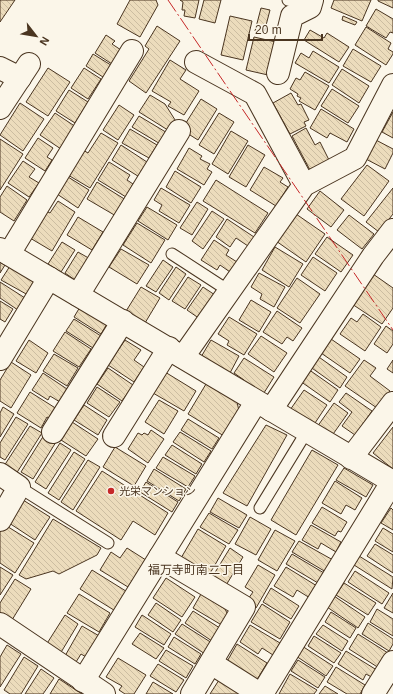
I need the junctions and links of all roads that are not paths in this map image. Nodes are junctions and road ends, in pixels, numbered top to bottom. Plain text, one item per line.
1 (288, 0) edge
2 (311, 2) edge
3 (132, 51) dead end
4 (196, 62) dead end
5 (0, 68) edge
6 (278, 73) dead end
7 (393, 85) edge
8 (0, 108) edge
9 (179, 131) dead end
10 (304, 185) junction
11 (393, 230) edge
12 (5, 252) edge
13 (172, 254) dead end
14 (49, 278) junction
15 (229, 291) junction
16 (78, 295) junction
17 (123, 321) junction
18 (176, 352) junction
19 (0, 359) edge
20 (393, 404) edge
21 (264, 406) junction
22 (306, 431) junction
23 (53, 432) dead end
24 (114, 436) dead end
25 (351, 458) junction
26 (0, 474) edge
27 (393, 482) edge
28 (19, 487) junction
29 (260, 508) dead end
30 (0, 520) edge
31 (108, 543) dead end
32 (160, 557) junction
33 (0, 624) edge
34 (393, 662) edge
35 (210, 663) junction
36 (83, 681) junction
37 (382, 689) edge
38 (104, 694) edge
39 (192, 694) edge
40 (261, 694) edge

1 - 2 lane
2 - 6 street
3 - 12 street
4 - 10 street
5 - 8 street
7 - 10 street
9 - 16 street
10 - 15 street
11 - 21 street
12 - 14 street
13 - 15 lane
14 - 16 street
14 - 19 street
15 - 18 street
16 - 17 street
17 - 18 street
17 - 23 street
18 - 21 street
18 - 24 street
20 - 25 street
21 - 22 street
21 - 32 street
22 - 25 street
22 - 29 lane
25 - 27 street
26 - 28 street
27 - 40 street
28 - 30 street
28 - 31 lane
32 - 35 street
32 - 36 street
33 - 36 street
34 - 37 street
35 - 39 street
35 - 40 street
36 - 38 street

